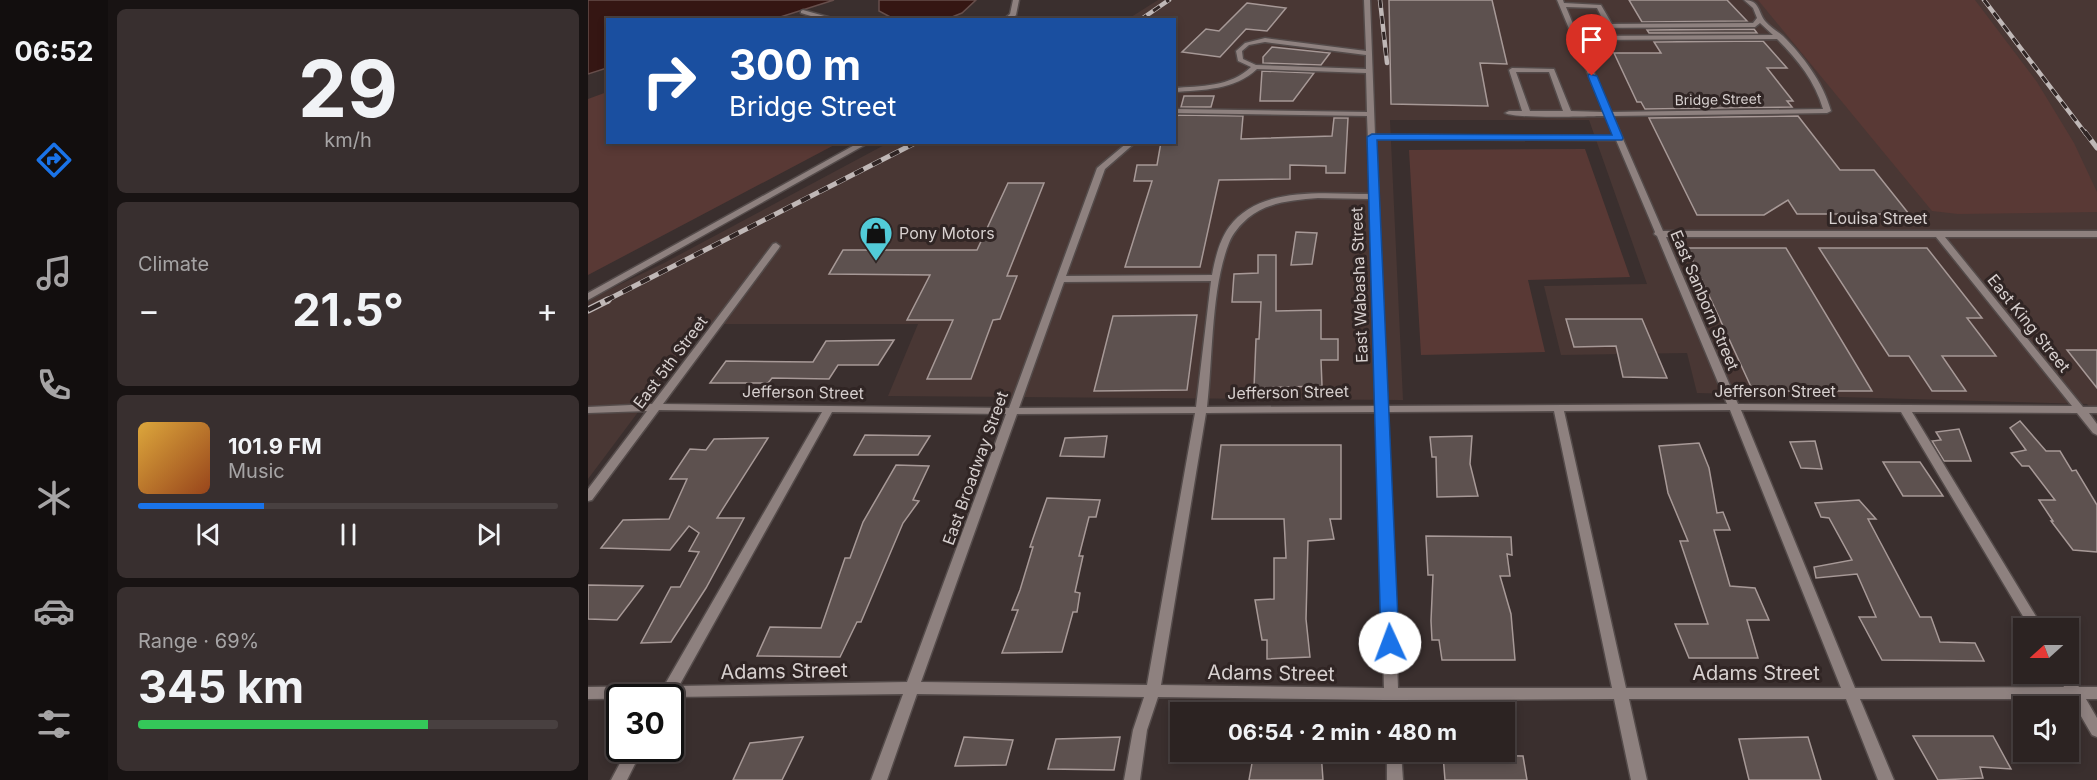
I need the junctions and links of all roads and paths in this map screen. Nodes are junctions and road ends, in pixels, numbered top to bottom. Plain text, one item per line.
1 (1016, 0) edge
2 (1367, 0) edge
3 (1747, 0) edge
4 (1561, 2) edge
5 (803, 12) dead end
6 (825, 18) edge
7 (1009, 18) edge
8 (1759, 19) junction
9 (1609, 25) junction
10 (1571, 26) junction
11 (1780, 37) junction
12 (1576, 38) junction
13 (1369, 53) junction
14 (1255, 67) junction
15 (1369, 71) junction
16 (1176, 90) edge
17 (1176, 111) edge
18 (1509, 113) dead end
19 (1371, 114) junction
20 (1527, 114) junction
21 (1568, 114) junction
22 (1608, 114) junction
23 (1372, 137) junction
24 (1618, 138) junction
25 (863, 144) edge
26 (1131, 144) edge
27 (1374, 197) junction
28 (1938, 233) junction
29 (1658, 234) junction
30 (2097, 234) edge
31 (776, 246) dead end
32 (1216, 278) junction
33 (1061, 279) junction
34 (588, 297) edge
35 (655, 407) junction
36 (1382, 407) junction
37 (1558, 407) junction
38 (1734, 407) junction
39 (829, 409) junction
40 (1202, 409) junction
41 (1905, 409) junction
42 (588, 410) edge
43 (2080, 410) junction
44 (2097, 410) edge
45 (1013, 411) junction
46 (2097, 431) edge
47 (588, 497) edge
48 (2031, 618) edge
49 (672, 684) edge
50 (2070, 684) edge
51 (912, 688) junction
52 (1153, 691) junction
53 (1852, 692) junction
54 (588, 693) edge
55 (606, 693) edge
56 (1619, 693) junction
57 (2076, 693) junction
58 (2097, 693) edge
59 (684, 694) edge
60 (1391, 694) junction
61 (1391, 702) edge
62 (2097, 731) edge
63 (629, 762) edge
64 (1394, 762) edge
65 (619, 780) edge
66 (879, 780) edge
67 (1132, 780) edge
68 (1395, 780) edge
69 (1639, 780) edge
70 (1886, 780) edge

1 - 7 street
2 - 13 street, East Wabasha Street
3 - 8 street
4 - 9 street
4 - 10 street, East Sanborn Street
5 - 6 street
8 - 9 street
8 - 11 street
9 - 10 street
10 - 12 street, East Sanborn Street
11 - 12 street
11 - 22 street, Bridge Street
12 - 22 street, East Sanborn Street
13 - 14 street
13 - 15 street, East Wabasha Street
14 - 15 street
14 - 16 street
15 - 19 street, East Wabasha Street
17 - 19 street
18 - 20 street, Bridge Street
19 - 23 street, East Wabasha Street
20 - 21 street, Bridge Street
20 - 21 street
21 - 22 street, Bridge Street
22 - 24 street, East Sanborn Street
23 - 24 street
23 - 27 street, East Wabasha Street
24 - 29 street, East Sanborn Street
25 - 34 street
26 - 33 street, East Broadway Street
27 - 32 street
27 - 36 street, East Wabasha Street
28 - 29 street, Louisa Street
28 - 30 street, Louisa Street
28 - 43 street, East King Street
29 - 38 street, East Sanborn Street
31 - 35 street, East 5th Street
32 - 33 street
32 - 40 street
33 - 45 street, East Broadway Street
35 - 39 street, Jefferson Street
35 - 42 street, Jefferson Street
35 - 47 street, East 5th Street
36 - 37 street, Jefferson Street
36 - 40 street, Jefferson Street
36 - 60 street, East Wabasha Street
37 - 38 street, Jefferson Street
37 - 56 street
38 - 41 street, Jefferson Street
38 - 53 street, East Sanborn Street
39 - 45 street, Jefferson Street
39 - 49 street
40 - 45 street, Jefferson Street
40 - 52 street
41 - 43 street, Jefferson Street
41 - 48 street
43 - 44 street, Jefferson Street
43 - 46 street, East King Street
45 - 51 street, East Broadway Street
50 - 57 street
51 - 52 street, Adams Street
51 - 59 street, Adams Street
51 - 66 street, East Broadway Street
52 - 60 street, Adams Street
52 - 67 street
53 - 56 street, Adams Street
53 - 57 street, Adams Street
53 - 70 street, East Sanborn Street
54 - 55 street, Adams Street
56 - 60 street, Adams Street
56 - 69 street
57 - 58 street, Adams Street
57 - 62 street
60 - 61 street, East Wabasha Street
63 - 65 street
64 - 68 street

